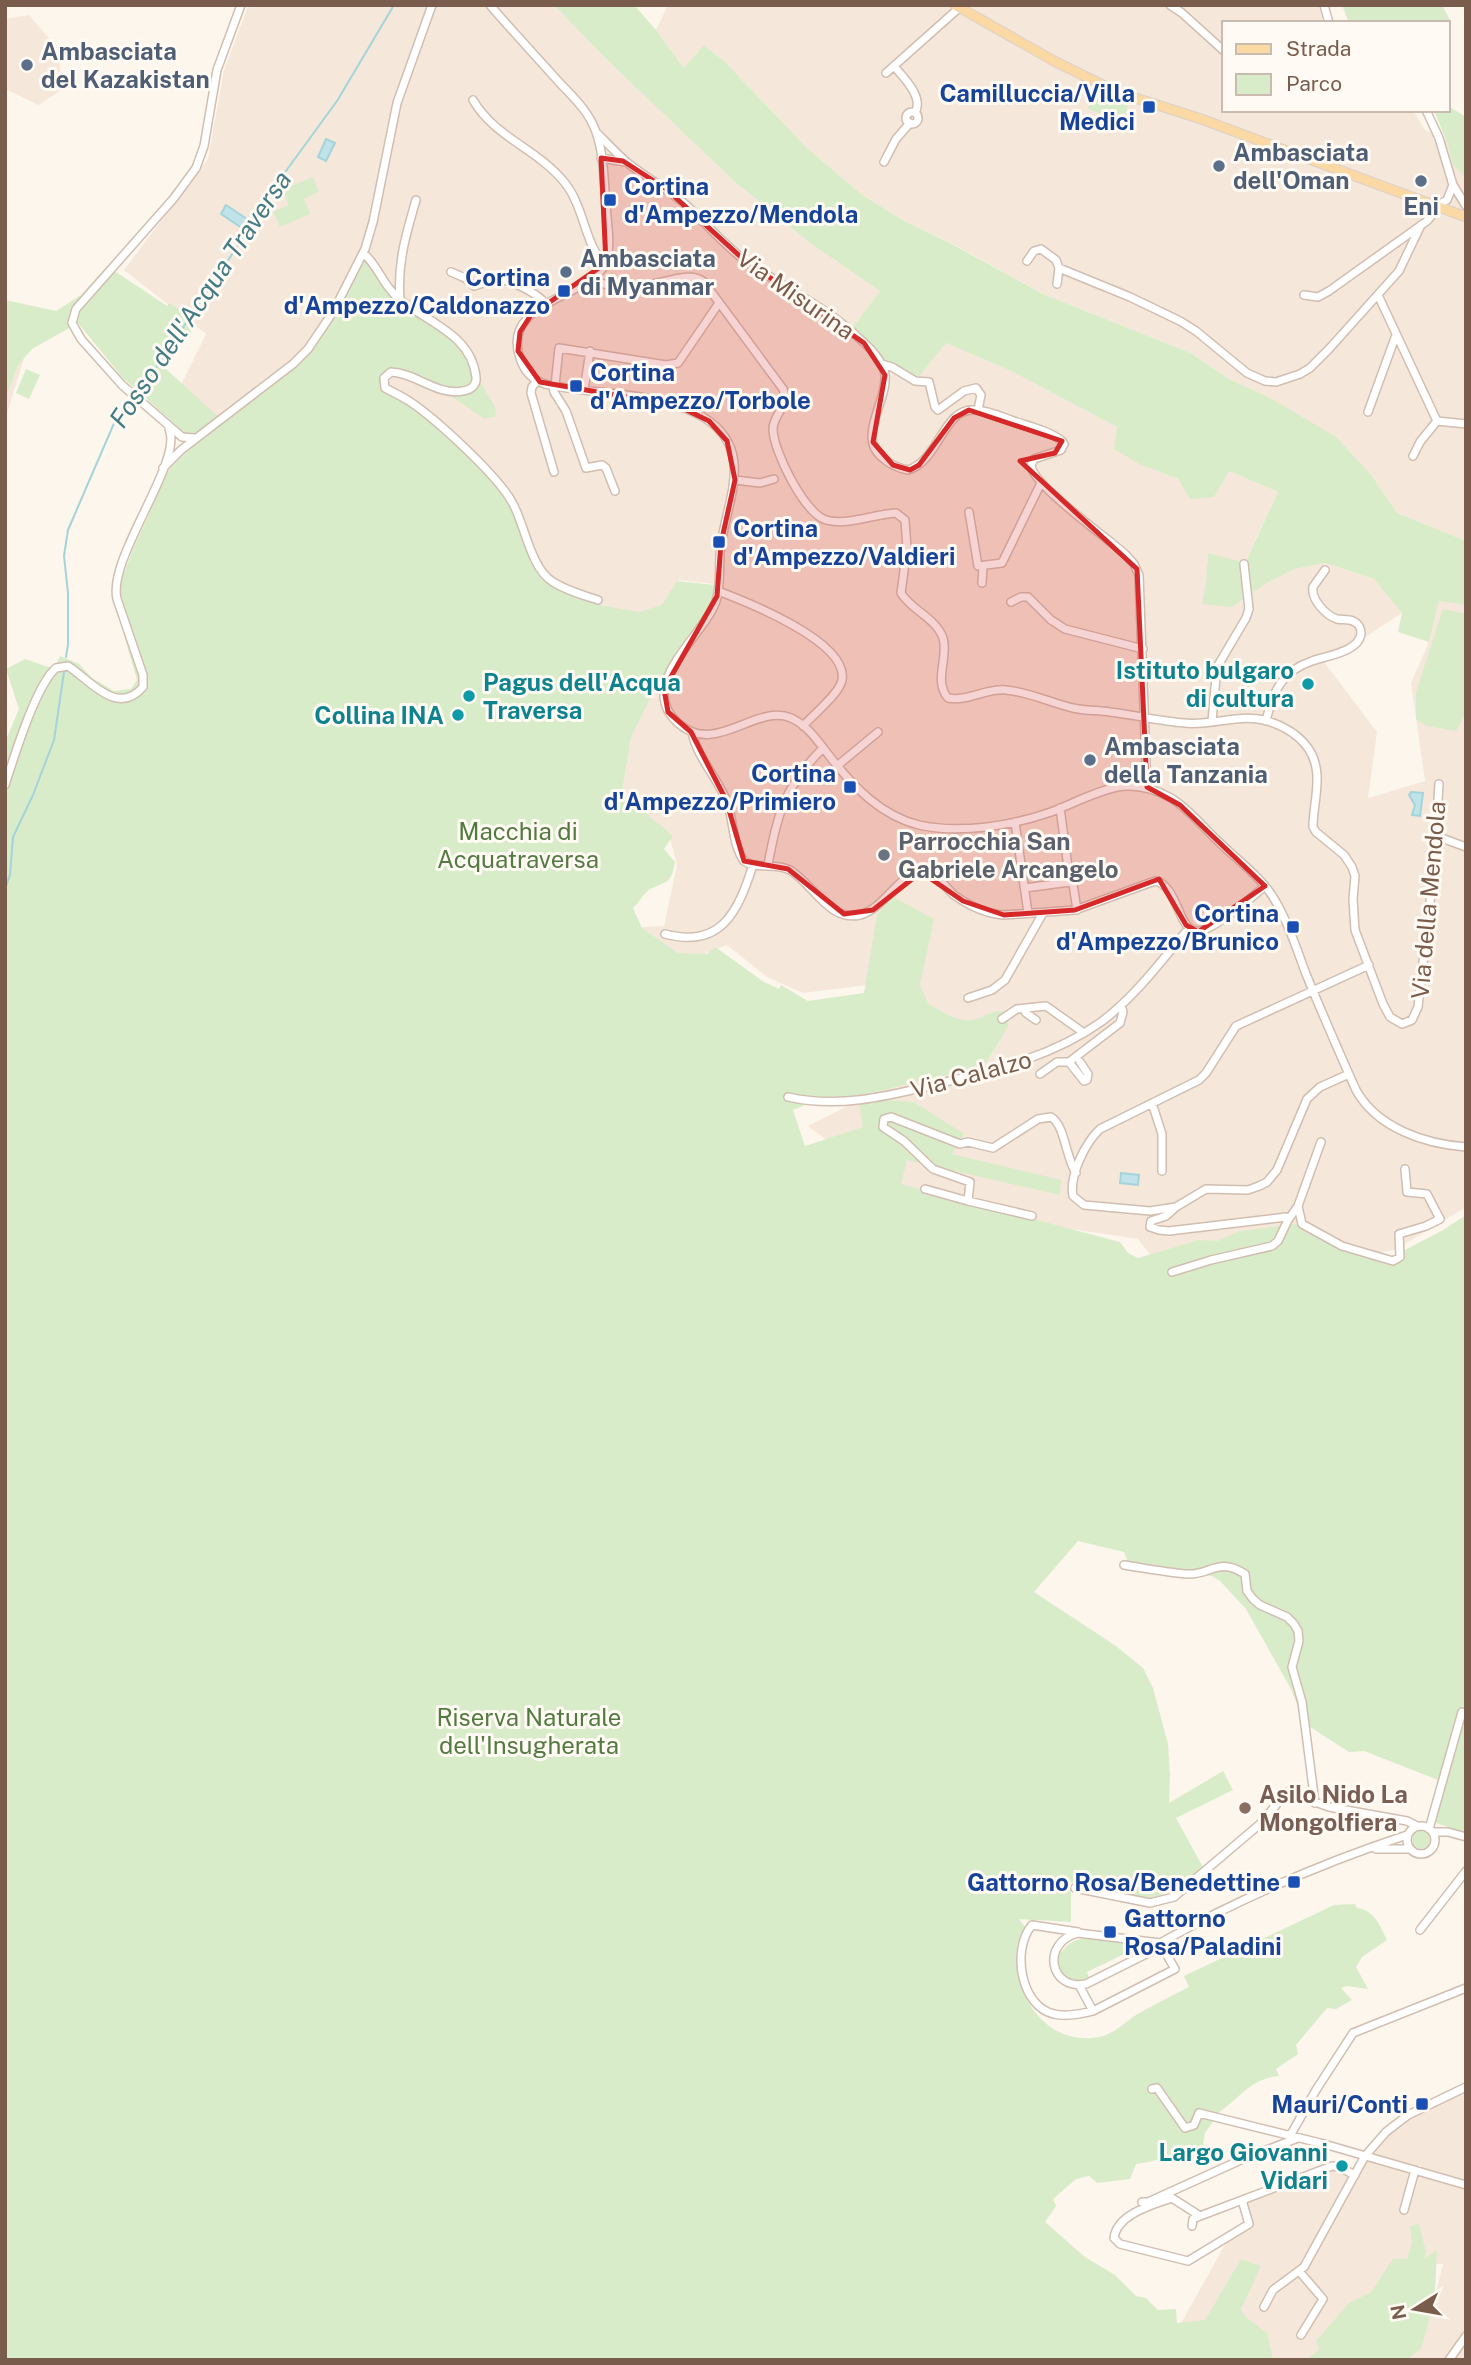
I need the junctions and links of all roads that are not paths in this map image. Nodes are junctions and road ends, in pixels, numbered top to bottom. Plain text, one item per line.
1 (241, 5) edge
2 (432, 5) edge
3 (490, 5) edge
4 (1170, 5) edge
5 (957, 6) edge
6 (1222, 49) edge
7 (894, 66) junction
8 (886, 73) dead end
9 (472, 100) dead end
10 (1427, 112) edge
11 (596, 133) junction
12 (601, 158) junction
13 (884, 162) dead end
14 (628, 163) junction
15 (1453, 185) junction
16 (1463, 195) edge
17 (416, 200) dead end
18 (1437, 205) junction
19 (1466, 206) edge
20 (1466, 217) edge
21 (1421, 225) junction
22 (363, 253) junction
23 (1027, 261) dead end
24 (604, 265) junction
25 (1059, 268) junction
26 (451, 272) dead end
27 (591, 278) junction
28 (1057, 284) dead end
29 (1304, 295) dead end
30 (1378, 295) junction
31 (400, 300) junction
32 (719, 303) junction
33 (545, 304) junction
34 (1396, 334) junction
35 (590, 351) junction
36 (881, 364) junction
37 (537, 381) junction
38 (554, 386) junction
39 (584, 390) junction
40 (978, 410) junction
41 (1368, 412) dead end
42 (1437, 421) junction
43 (1466, 425) edge
44 (167, 426) junction
45 (198, 437) junction
46 (1413, 456) dead end
47 (163, 468) junction
48 (554, 472) dead end
49 (774, 479) dead end
50 (735, 480) junction
51 (1041, 483) junction
52 (615, 491) dead end
53 (969, 512) dead end
54 (1244, 564) dead end
55 (983, 566) junction
56 (1325, 570) dead end
57 (982, 583) dead end
58 (719, 591) junction
59 (598, 600) dead end
60 (1011, 602) dead end
61 (1143, 649) junction
62 (1145, 716) junction
63 (1266, 721) junction
64 (1212, 722) junction
65 (803, 726) junction
66 (692, 732) junction
67 (878, 732) dead end
68 (823, 748) junction
69 (837, 766) junction
70 (1438, 784) dead end
71 (5, 785) edge
72 (1147, 788) junction
73 (1060, 808) junction
74 (1016, 822) junction
75 (1436, 836) junction
76 (1466, 847) edge
77 (768, 865) junction
78 (753, 866) junction
79 (1070, 882) junction
80 (1265, 886) junction
81 (1024, 888) junction
82 (1077, 910) junction
83 (1028, 913) junction
84 (1042, 913) junction
85 (1189, 928) junction
86 (665, 934) dead end
87 (1369, 965) junction
88 (1313, 990) junction
89 (968, 998) dead end
90 (1121, 1005) junction
91 (1024, 1009) junction
92 (1002, 1019) dead end
93 (1036, 1020) dead end
94 (1084, 1033) junction
95 (1069, 1062) junction
96 (1080, 1062) dead end
97 (1040, 1074) dead end
98 (1349, 1074) junction
99 (788, 1097) dead end
100 (1152, 1103) junction
101 (1321, 1142) dead end
102 (1466, 1147) edge
103 (1405, 1169) dead end
104 (1162, 1171) dead end
105 (1076, 1173) junction
106 (925, 1189) dead end
107 (968, 1201) junction
108 (1298, 1206) junction
109 (1175, 1207) junction
110 (1032, 1216) dead end
111 (1288, 1220) junction
112 (1172, 1272) dead end
113 (1124, 1565) dead end
114 (1462, 1712) dead end
115 (1315, 1803) junction
116 (1417, 1826) junction
117 (1431, 1830) junction
118 (1408, 1835) junction
119 (1466, 1837) edge
120 (1410, 1849) junction
121 (1363, 1850) junction
122 (1466, 1871) edge
123 (1075, 1888) dead end
124 (1420, 1930) dead end
125 (1082, 1932) junction
126 (1160, 1942) junction
127 (1079, 1985) junction
128 (1466, 1988) edge
129 (1093, 2011) junction
130 (1466, 2087) edge
131 (1152, 2089) dead end
132 (1294, 2137) junction
133 (1346, 2150) junction
134 (1365, 2156) junction
135 (1339, 2167) junction
136 (1415, 2170) junction
137 (1355, 2175) junction
138 (1466, 2185) edge
139 (1242, 2200) junction
140 (1142, 2202) dead end
141 (1404, 2210) dead end
142 (1200, 2216) junction
143 (1192, 2226) dead end
144 (1299, 2272) junction
145 (1264, 2307) dead end
146 (1301, 2335) dead end
147 (1466, 2336) edge
148 (1449, 2360) edge

1 - 44 street
2 - 22 street
3 - 11 street
4 - 6 street
5 - 7 street
5 - 18 main road
7 - 8 street
7 - 13 street
9 - 24 street
10 - 15 street
11 - 12 street
11 - 14 street, Via Misurina
12 - 14 street, Via Misurina
12 - 24 street
14 - 36 street, Via Misurina
15 - 16 street
15 - 18 street
16 - 19 street
17 - 31 street
18 - 20 main road
18 - 21 street
21 - 29 street
21 - 30 street
22 - 31 street
22 - 45 street
23 - 25 street
24 - 27 street
25 - 28 street
25 - 30 street
26 - 33 street
27 - 32 street, Via della Mendola
27 - 33 street
30 - 34 street
31 - 59 street
32 - 35 street
32 - 62 street, Via della Mendola
33 - 37 street
34 - 41 street
34 - 42 street
35 - 38 street
35 - 39 street
36 - 40 street
36 - 40 street
37 - 38 street
37 - 48 street
38 - 39 street
38 - 52 street
39 - 50 street
40 - 51 street
42 - 43 street
42 - 46 street
44 - 45 street
44 - 47 street
45 - 47 street
47 - 71 street
49 - 50 street
50 - 58 street
51 - 55 street
51 - 61 street
53 - 55 street
54 - 64 street
55 - 57 street
56 - 63 street
58 - 65 street
58 - 66 street
60 - 61 street
61 - 62 street
62 - 64 street, Via della Mendola
62 - 72 street
63 - 64 street, Via della Mendola
63 - 87 street, Via della Mendola
65 - 66 street
65 - 68 street
66 - 78 street
67 - 69 street
68 - 69 street
68 - 77 street
69 - 74 street
70 - 75 street, Via della Mendola
72 - 73 street
72 - 80 street
73 - 74 street
73 - 79 street
74 - 81 street
75 - 76 street
75 - 87 street, Via della Mendola
77 - 78 street
77 - 83 street
78 - 86 street
79 - 81 street
79 - 82 street
80 - 85 street
80 - 88 street
81 - 83 street
82 - 84 street
82 - 85 street
83 - 84 street
84 - 89 street
85 - 90 street, Via Calalzo
87 - 88 street
88 - 98 street
88 - 100 street
90 - 94 street, Via Calalzo
90 - 95 street
91 - 92 street
91 - 93 street
91 - 94 street
94 - 99 street, Via Calalzo
95 - 96 street
95 - 97 street
98 - 102 street
98 - 109 street
100 - 104 street
100 - 105 street
101 - 108 street
103 - 108 street
105 - 107 street
105 - 109 street
106 - 107 street
107 - 110 street
108 - 111 street
109 - 111 street
111 - 112 street
113 - 115 street
114 - 117 street
115 - 116 street
115 - 123 street
116 - 117 street
116 - 118 street
117 - 119 street
117 - 120 street
118 - 120 street
118 - 121 street
120 - 121 street
121 - 126 street
122 - 124 street
125 - 126 street
125 - 127 street
125 - 129 street
126 - 127 street
126 - 129 street
127 - 129 street
128 - 132 street
130 - 134 street
131 - 132 street
132 - 133 street
132 - 140 street
133 - 134 street
133 - 135 street
134 - 136 street
134 - 137 street
135 - 137 street
135 - 139 street
136 - 138 street
136 - 141 street
137 - 144 street
139 - 142 street
139 - 142 street
142 - 143 street
144 - 145 street
144 - 146 street
147 - 148 street

